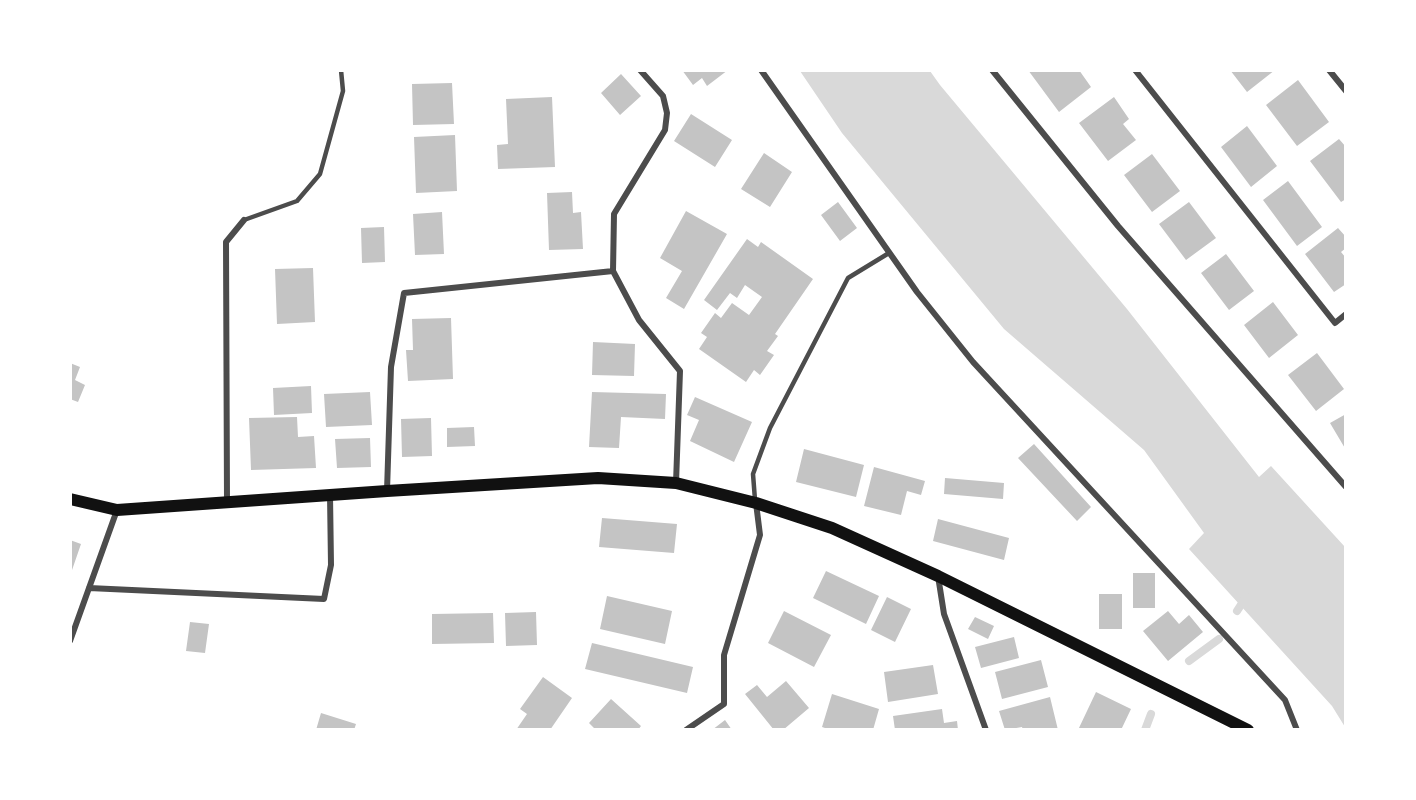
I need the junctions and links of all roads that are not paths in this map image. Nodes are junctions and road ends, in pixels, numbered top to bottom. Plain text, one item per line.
1 (341, 70) edge
2 (640, 70) edge
3 (761, 70) edge
4 (992, 70) edge
5 (1135, 70) edge
6 (1329, 70) edge
7 (1346, 91) edge
8 (244, 220) joint
9 (889, 253) junction
10 (613, 271) junction
11 (1346, 314) edge
12 (676, 483) junction
13 (1346, 487) edge
14 (387, 490) junction
15 (330, 495) junction
16 (70, 499) edge
17 (227, 502) junction
18 (756, 503) junction
19 (117, 510) junction
20 (938, 576) junction
21 (89, 588) junction
22 (70, 641) edge
23 (686, 729) edge
24 (986, 729) edge
25 (1248, 729) edge
26 (1296, 729) edge

1 - 8 lane
2 - 10 street
3 - 9 street
4 - 13 street
5 - 11 street
6 - 7 street
8 - 17 street
9 - 18 lane
9 - 26 street
10 - 12 street
10 - 14 street
12 - 14 main road
12 - 18 main road
14 - 15 main road
15 - 17 main road
15 - 21 street
16 - 19 main road
17 - 19 main road
18 - 20 main road
18 - 23 street
19 - 21 street
20 - 24 street
20 - 25 main road
21 - 22 street

